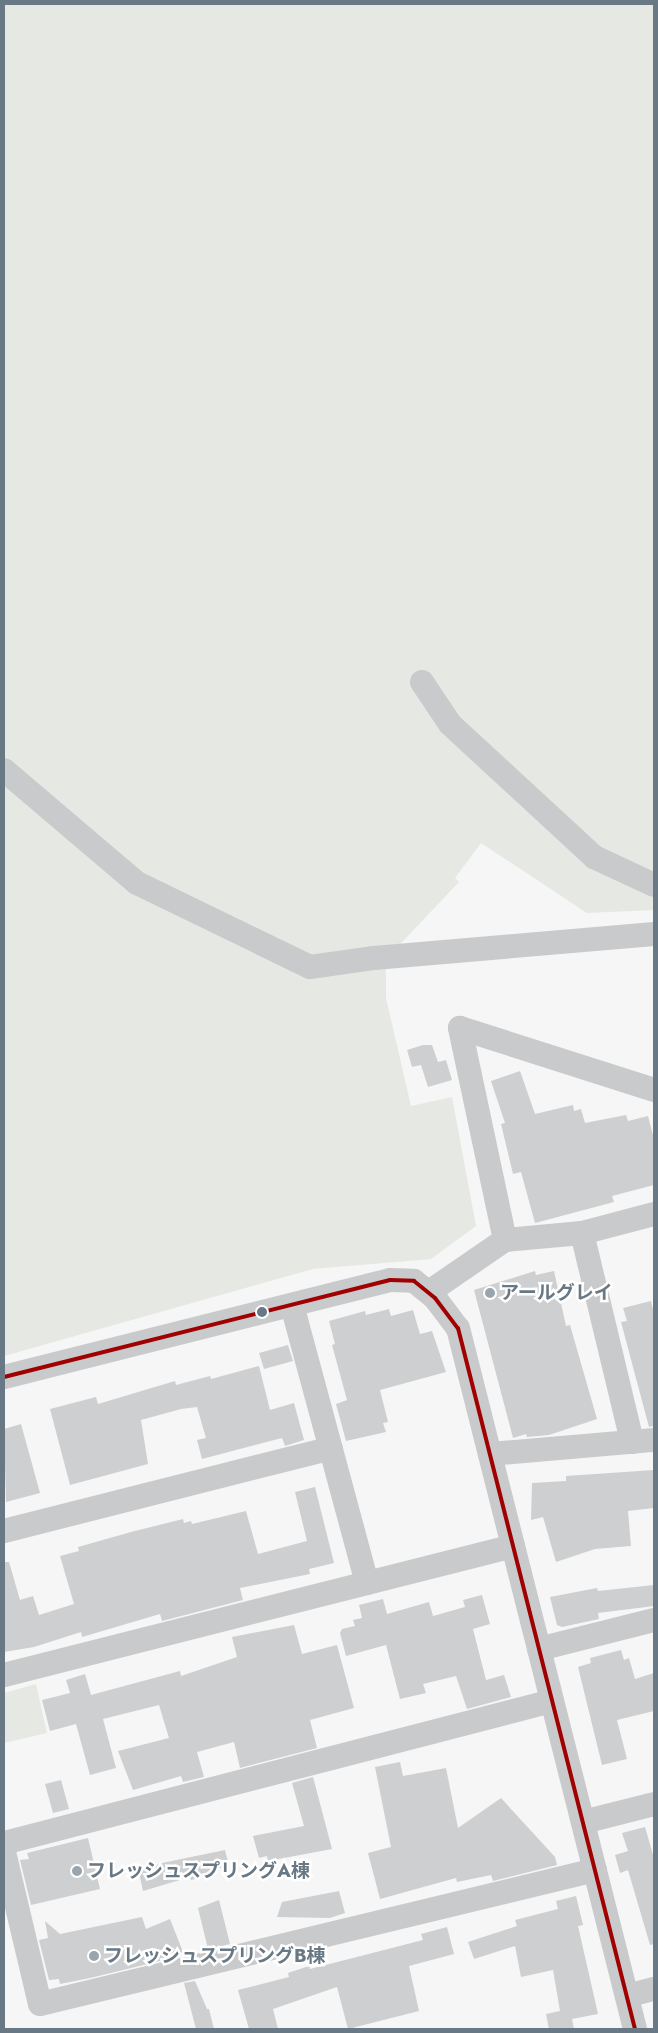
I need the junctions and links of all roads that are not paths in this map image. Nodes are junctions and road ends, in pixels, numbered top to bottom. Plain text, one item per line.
1 (422, 682) dead end
2 (4, 770) edge
3 (654, 885) edge
4 (654, 934) edge
5 (654, 1090) edge
6 (654, 1214) edge
7 (582, 1233) junction
8 (505, 1240) junction
9 (429, 1292) junction
10 (292, 1305) junction
11 (4, 1377) edge
12 (643, 1441) edge
13 (331, 1448) junction
14 (490, 1454) junction
15 (4, 1531) edge
16 (513, 1546) junction
17 (367, 1583) junction
18 (654, 1620) edge
19 (539, 1649) junction
20 (4, 1675) edge
21 (552, 1701) junction
22 (654, 1804) edge
23 (583, 1822) junction
24 (4, 1843) edge
25 (4, 1852) edge
26 (595, 1870) junction
27 (654, 1989) edge
28 (626, 1996) junction
29 (635, 2029) edge

1 - 3 street
2 - 4 street
5 - 8 street
6 - 7 street
7 - 8 street
7 - 12 street
8 - 9 street
9 - 10 street
9 - 14 street
10 - 11 street
10 - 13 street
12 - 14 street
13 - 15 street
13 - 17 street
14 - 16 street
16 - 17 street
16 - 19 street
17 - 20 street
18 - 19 street
19 - 21 street
21 - 23 street
21 - 24 street
22 - 23 street
23 - 26 street
25 - 26 street
26 - 28 street
27 - 28 street
28 - 29 street

